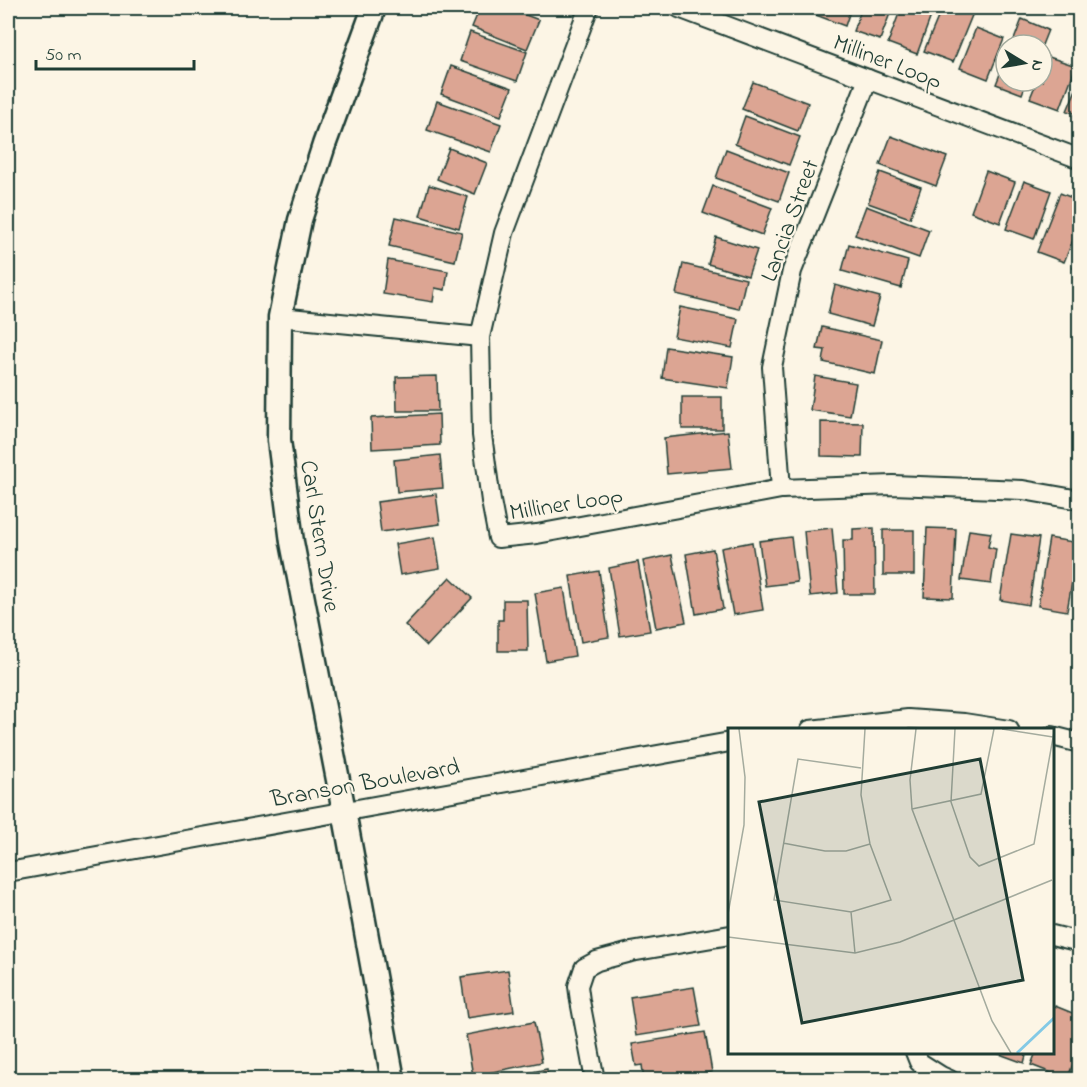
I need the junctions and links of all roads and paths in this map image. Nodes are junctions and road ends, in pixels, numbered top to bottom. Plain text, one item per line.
1 (374, 8) edge
2 (590, 8) edge
3 (679, 8) edge
4 (868, 79) junction
5 (1080, 159) edge
6 (280, 317) junction
7 (480, 337) junction
8 (781, 489) junction
9 (1080, 500) edge
10 (908, 725) edge
11 (849, 728) edge
12 (996, 728) edge
13 (1054, 736) edge
14 (728, 742) edge
15 (1080, 743) edge
16 (344, 811) junction
17 (8, 872) edge
18 (728, 935) edge
19 (1054, 935) edge
20 (1080, 942) edge
21 (915, 1054) edge
22 (393, 1080) edge
23 (595, 1080) edge
24 (950, 1080) edge

1 - 6 street, Carl Stern Drive
2 - 7 street, Milliner Loop
3 - 4 street, Milliner Loop
4 - 5 street, Milliner Loop
4 - 8 street, Lancia Street
6 - 7 street
6 - 16 street, Carl Stern Drive
7 - 8 street, Milliner Loop
8 - 9 street, Milliner Loop
10 - 11 street
10 - 12 street
13 - 15 street
14 - 16 street, Branson Boulevard
16 - 17 street, Branson Boulevard
16 - 22 street, Carl Stern Drive
18 - 23 street
19 - 20 street
21 - 24 street

